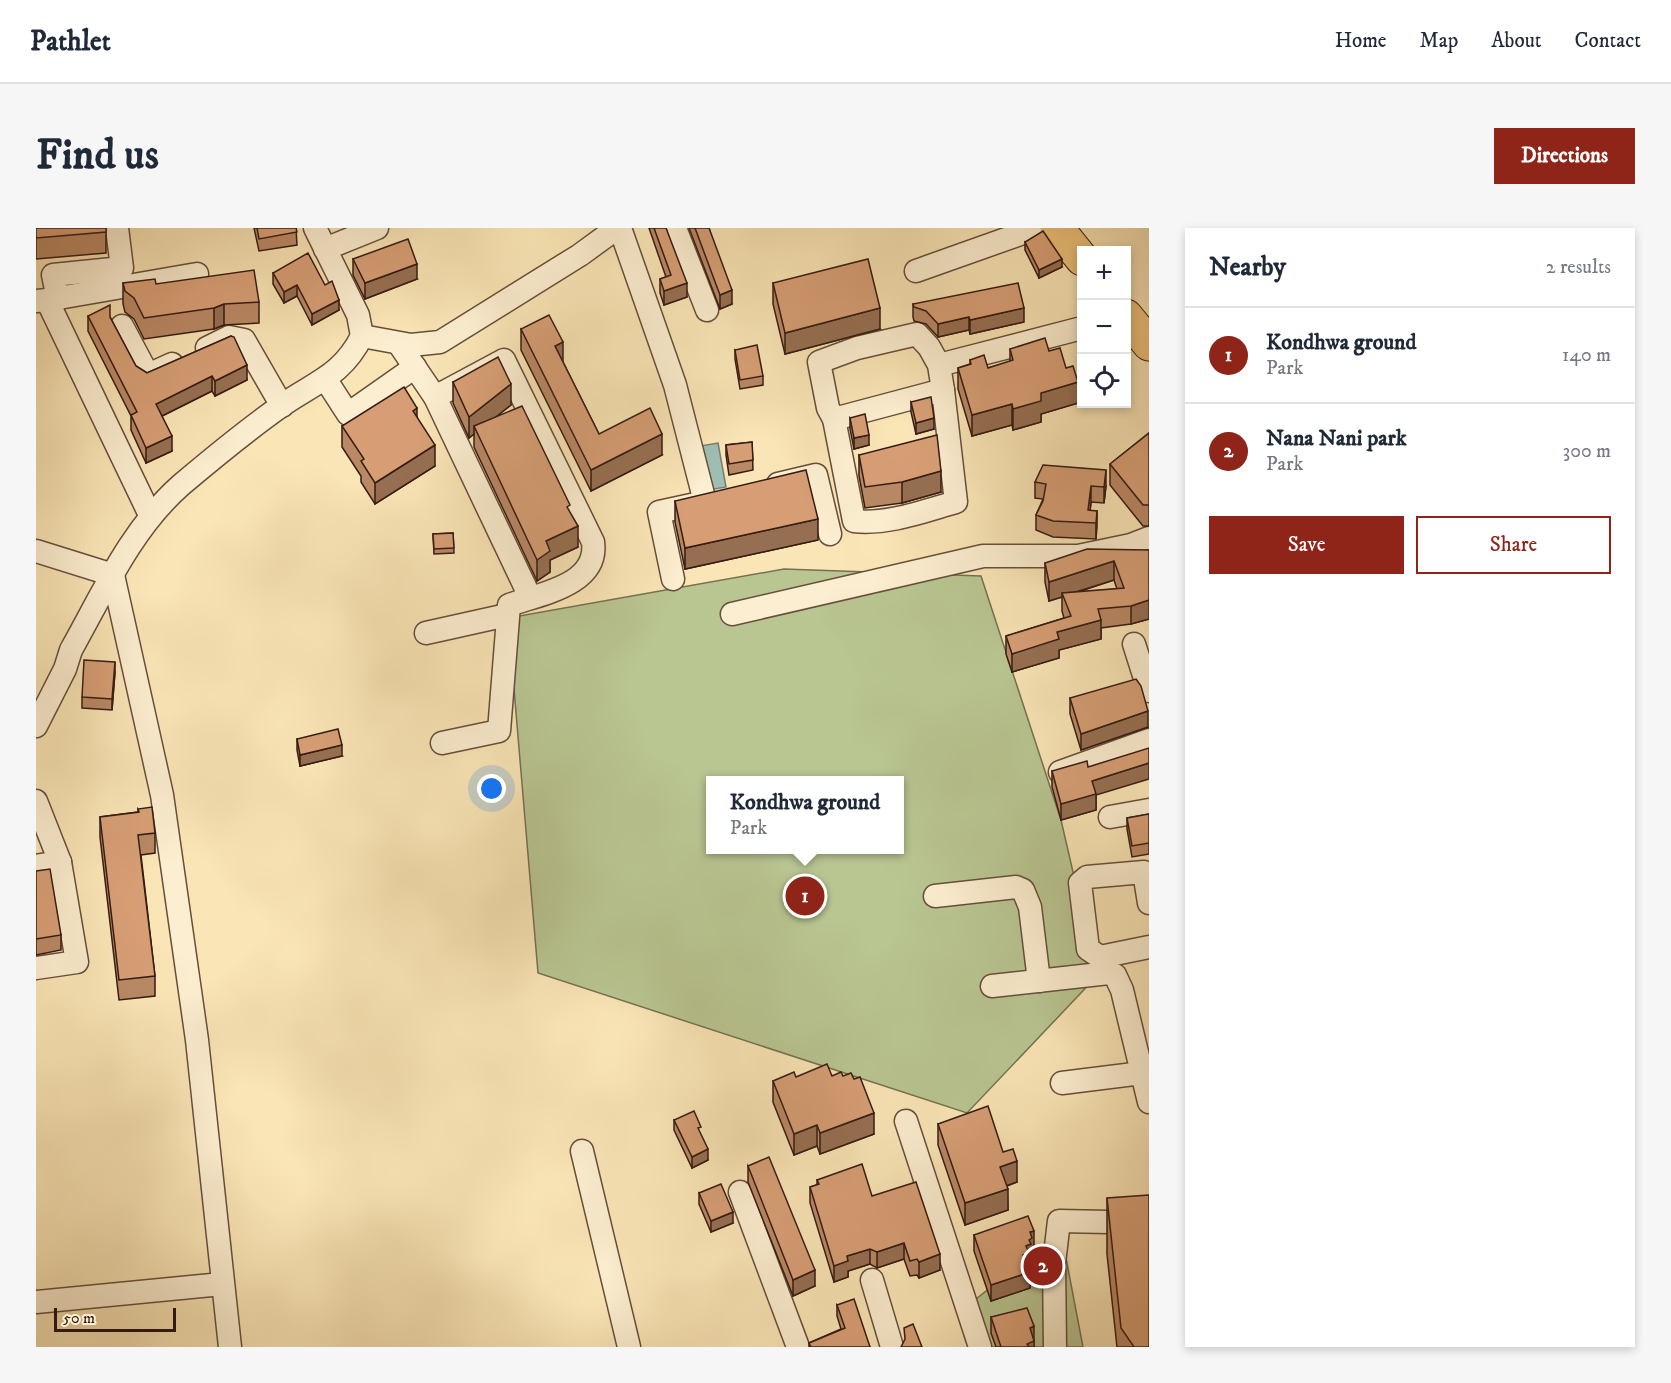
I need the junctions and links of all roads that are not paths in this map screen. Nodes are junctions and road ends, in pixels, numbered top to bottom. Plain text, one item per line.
1 (117, 228) edge
2 (315, 228) edge
3 (377, 228) edge
4 (618, 228) edge
5 (675, 228) edge
6 (1037, 228) edge
7 (1057, 228) edge
8 (326, 249) junction
9 (1077, 253) edge
10 (916, 271) dead end
11 (197, 274) dead end
12 (45, 276) edge
13 (47, 300) edge
14 (707, 310) dead end
15 (1133, 315) edge
16 (122, 326) dead end
17 (1077, 329) edge
18 (362, 336) junction
19 (399, 344) junction
20 (1149, 344) edge
21 (939, 365) junction
22 (415, 367) junction
23 (326, 380) junction
24 (943, 390) junction
25 (435, 397) junction
26 (282, 406) junction
27 (834, 419) junction
28 (760, 488) edge
29 (727, 497) edge
30 (705, 502) junction
31 (150, 515) junction
32 (830, 534) dead end
33 (1149, 538) edge
34 (36, 551) edge
35 (113, 575) junction
36 (673, 579) dead end
37 (530, 597) junction
38 (732, 614) dead end
39 (507, 615) junction
40 (426, 633) dead end
41 (1134, 644) dead end
42 (70, 650) junction
43 (1149, 691) edge
44 (36, 701) edge
45 (36, 726) edge
46 (1149, 740) edge
47 (442, 743) dead end
48 (1055, 774) edge
49 (36, 801) edge
50 (1149, 810) edge
51 (1110, 817) dead end
52 (60, 862) junction
53 (36, 866) edge
54 (1147, 876) edge
55 (935, 896) dead end
56 (1149, 903) edge
57 (1149, 947) edge
58 (36, 968) edge
59 (1039, 981) junction
60 (993, 986) dead end
61 (1139, 1016) edge
62 (1142, 1074) junction
63 (1062, 1083) dead end
64 (1149, 1102) edge
65 (906, 1121) dead end
66 (582, 1151) dead end
67 (740, 1192) dead end
68 (1109, 1222) edge
69 (872, 1280) dead end
70 (222, 1284) junction
71 (36, 1302) edge
72 (230, 1347) edge
73 (629, 1347) edge
74 (798, 1347) edge
75 (892, 1347) edge
76 (980, 1347) edge
77 (1054, 1347) edge

1 - 12 street
2 - 8 street
3 - 8 street
4 - 19 street
4 - 30 street
5 - 14 street
6 - 10 street
7 - 9 highway
8 - 18 street
11 - 13 street
12 - 13 street
13 - 31 street
15 - 20 highway
16 - 26 street
17 - 21 street
18 - 19 street
18 - 23 street
19 - 22 street
21 - 24 street
21 - 27 street
22 - 23 street
22 - 25 street
23 - 26 street
24 - 27 street
24 - 27 street
25 - 37 street
25 - 37 street
26 - 31 street
28 - 32 street
29 - 30 street
30 - 36 street
31 - 35 street
33 - 38 street
34 - 35 street
35 - 42 street
35 - 70 street
37 - 39 street
39 - 40 street
39 - 47 street
41 - 43 street
42 - 44 street
42 - 45 street
46 - 48 street
49 - 52 street
50 - 51 street
52 - 53 street
52 - 58 street
54 - 56 street
54 - 57 street
55 - 59 street
59 - 60 street
59 - 61 street
61 - 62 street
62 - 63 street
62 - 64 street
65 - 76 street
66 - 73 street
67 - 74 street
68 - 77 street
69 - 75 street
70 - 71 street
70 - 72 street

